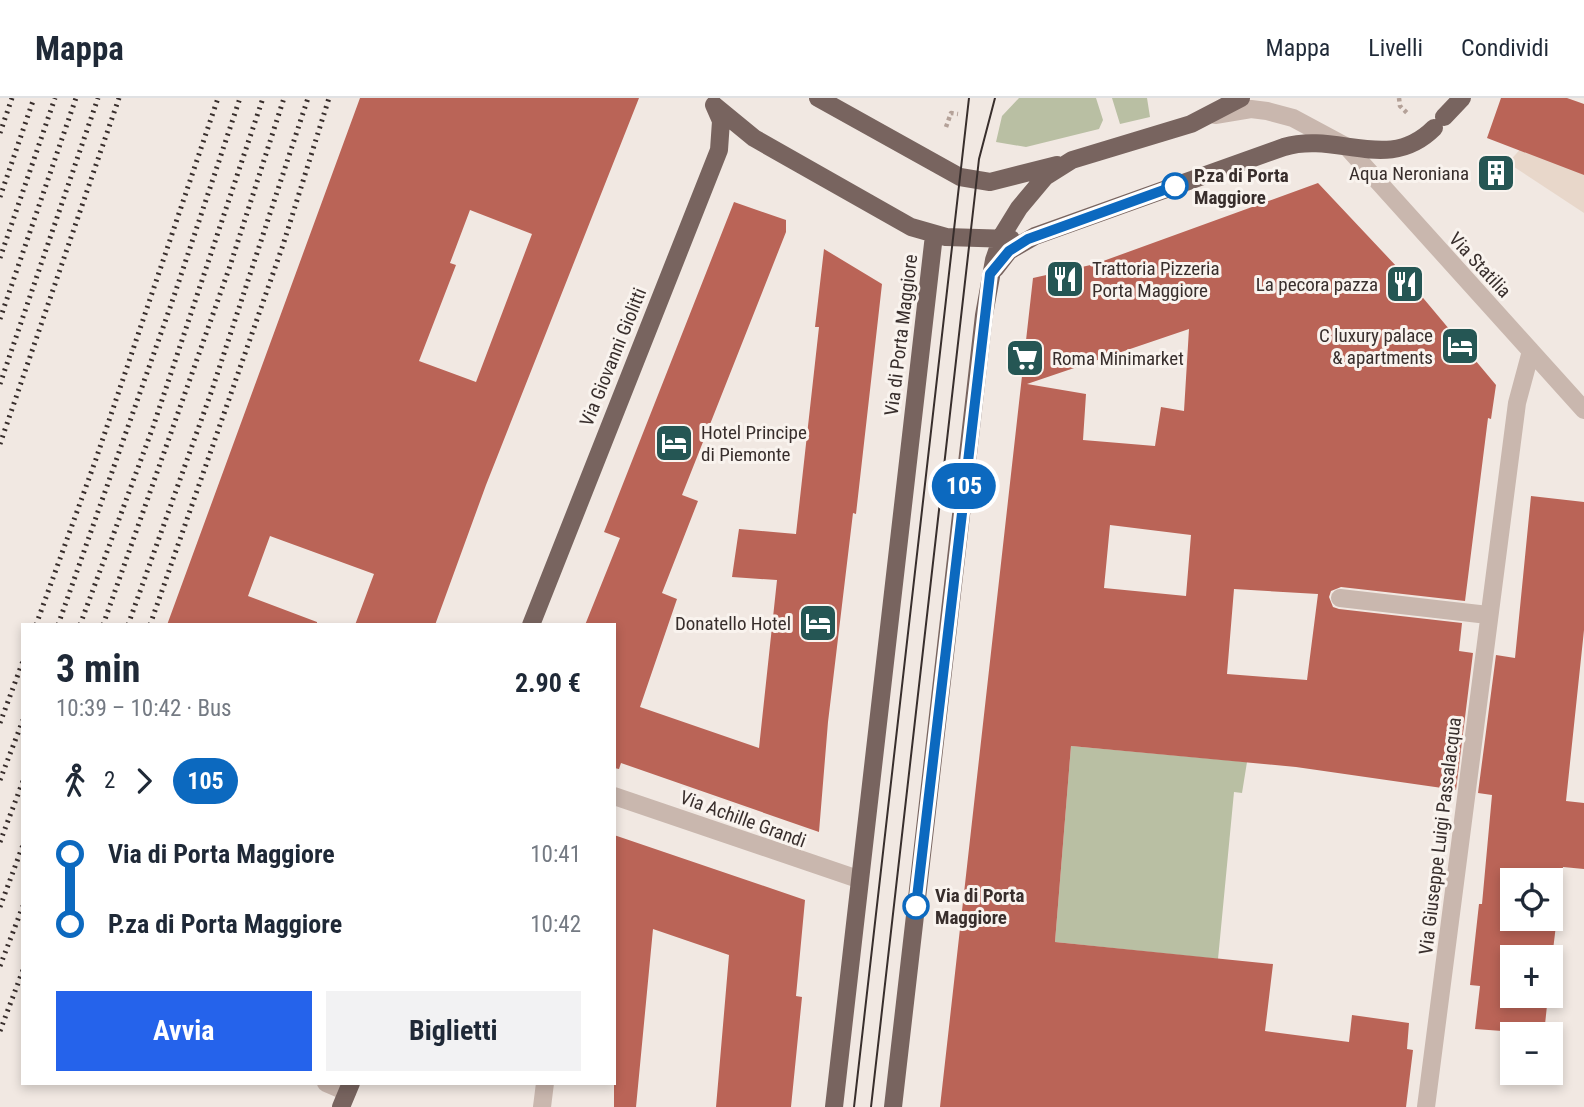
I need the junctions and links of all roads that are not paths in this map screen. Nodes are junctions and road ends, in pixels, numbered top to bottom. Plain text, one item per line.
1 (818, 98) edge
2 (1241, 98) edge
3 (1462, 98) edge
4 (711, 101) edge
5 (1208, 117) junction
6 (1347, 147) junction
7 (1072, 160) junction
8 (934, 235) junction
9 (1035, 236) junction
10 (1001, 240) junction
11 (990, 274) junction
12 (1531, 351) junction
13 (1584, 410) edge
14 (1340, 597) dead end
15 (1488, 615) junction
16 (532, 623) edge
17 (616, 797) edge
18 (858, 879) junction
19 (330, 1085) edge
20 (545, 1085) edge
21 (346, 1094) edge
22 (542, 1107) edge
23 (834, 1107) edge
24 (893, 1107) edge
25 (1426, 1107) edge

1 - 7 main road
2 - 5 main road
3 - 6 main road
4 - 8 main road
4 - 16 main road, Via Giovanni Giolitti
5 - 6 street, Via Statilia
5 - 7 main road
6 - 9 main road
6 - 12 street, Via Statilia
7 - 10 main road
8 - 10 main road
8 - 18 main road, Via di Porta Maggiore
9 - 10 main road
9 - 11 main road
10 - 11 main road
11 - 24 main road
12 - 13 street, Via Statilia
12 - 15 street, Via Giuseppe Luigi Passalacqua
14 - 15 street
15 - 25 street, Via Giuseppe Luigi Passalacqua
17 - 18 street, Via Achille Grandi
18 - 23 main road, Via di Porta Maggiore
19 - 21 street
20 - 22 street

